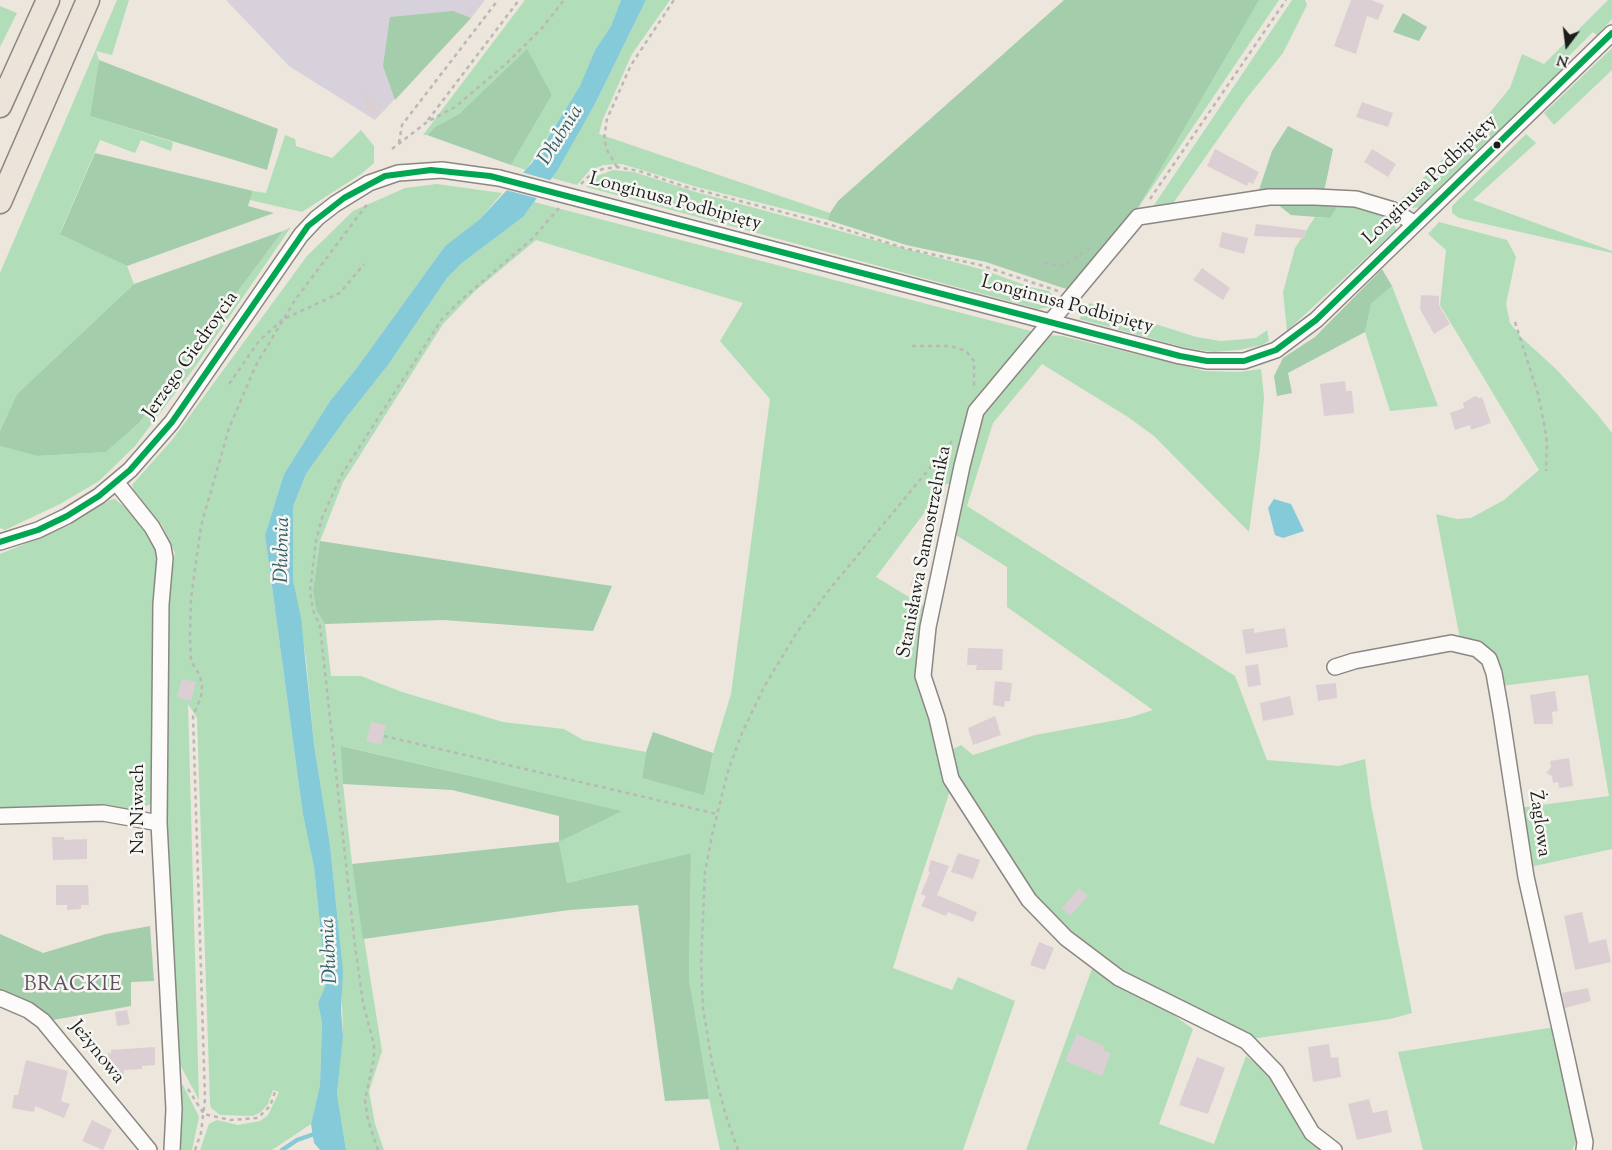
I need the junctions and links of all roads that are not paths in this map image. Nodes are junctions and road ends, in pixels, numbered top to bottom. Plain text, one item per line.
1 (48, 0) edge
2 (88, 0) edge
3 (1612, 33) edge
4 (0, 106) edge
5 (398, 173) joint
6 (0, 202) edge
7 (1415, 224) junction
8 (1049, 322) junction
9 (116, 482) junction
10 (0, 542) edge
11 (1335, 667) dead end
12 (0, 816) edge
13 (159, 823) junction
14 (0, 998) edge
15 (149, 1150) edge
16 (172, 1150) edge
17 (1334, 1150) edge
18 (1584, 1150) edge

1 - 4 highway
2 - 6 highway
3 - 7 street, Longinusa Podbipięty
5 - 8 street, Longinusa Podbipięty, bridge
5 - 9 street, Jerzego Giedroycia
7 - 8 street, Longinusa Podbipięty
7 - 8 street, Stanisława Samostrzelnika
8 - 17 street, Stanisława Samostrzelnika
9 - 10 street, Jerzego Giedroycia
9 - 13 street, Na Niwach
11 - 18 street, Żaglowa
12 - 13 street
13 - 16 street, Na Niwach
14 - 15 street, Jeżynowa

